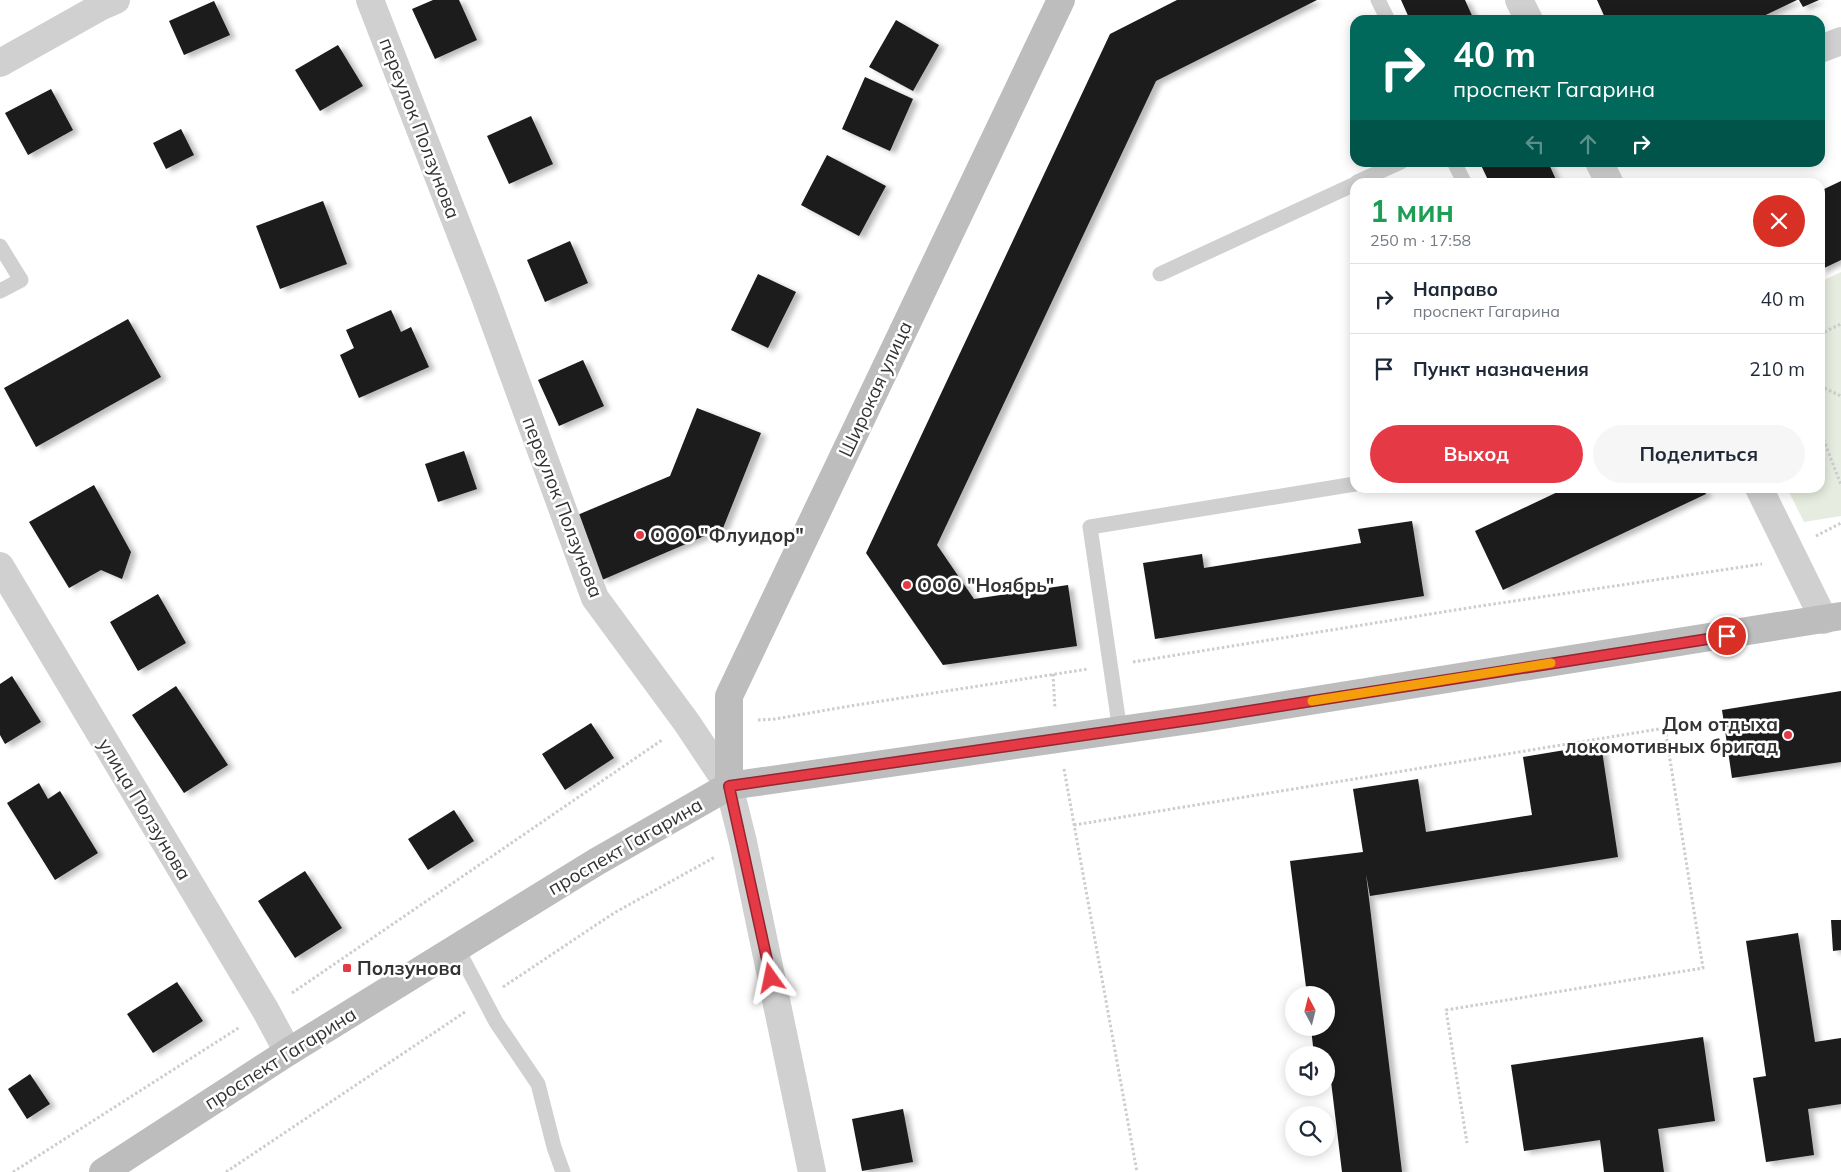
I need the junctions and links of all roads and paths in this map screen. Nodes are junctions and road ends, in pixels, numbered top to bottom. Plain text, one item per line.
1 (116, 0) edge
2 (370, 0) edge
3 (1061, 0) edge
4 (1378, 0) edge
5 (1519, 0) edge
6 (1386, 15) edge
7 (1526, 15) edge
8 (1841, 41) edge
9 (1825, 47) edge
10 (0, 63) edge
11 (1390, 167) edge
12 (1367, 178) edge
13 (1350, 186) edge
14 (0, 246) edge
15 (1160, 274) dead end
16 (0, 291) edge
17 (1841, 324) edge
18 (1825, 332) edge
19 (1825, 388) edge
20 (1841, 396) edge
21 (1825, 443) edge
22 (1350, 485) edge
23 (1841, 485) edge
24 (1762, 493) edge
25 (1841, 523) edge
26 (1790, 550) junction
27 (0, 566) edge
28 (1832, 618) edge
29 (1110, 665) junction
30 (1052, 674) junction
31 (729, 721) junction
32 (687, 723) junction
33 (1120, 731) junction
34 (1058, 740) junction
35 (729, 786) junction
36 (1074, 825) junction
37 (457, 948) junction
38 (266, 1011) junction
39 (288, 1052) junction
40 (1467, 1143) dead end
41 (13, 1172) edge
42 (103, 1172) edge
43 (563, 1172) edge
44 (812, 1172) edge
45 (1137, 1172) edge

1 - 10 street
2 - 32 street, переулок Ползунова
3 - 31 main road, Широкая улица
4 - 6 lane
5 - 7 street
8 - 9 street
11 - 12 lane
13 - 15 lane
14 - 16 lane
17 - 18 path
19 - 20 path
21 - 23 path
22 - 29 lane
24 - 26 street
25 - 26 path
26 - 28 street
26 - 29 path
27 - 38 street, улица Ползунова
28 - 33 main road, проспект Гагарина
29 - 30 path
29 - 33 lane
30 - 31 path
30 - 34 path
31 - 35 main road, Широкая улица
32 - 35 street, переулок Ползунова
32 - 38 path
33 - 34 main road, проспект Гагарина
34 - 35 main road, проспект Гагарина
34 - 36 path
35 - 37 main road, проспект Гагарина
35 - 44 street, переулок Ползунова
36 - 40 path
36 - 45 path
37 - 39 main road, проспект Гагарина
37 - 43 lane
38 - 39 street, улица Ползунова
38 - 41 path
39 - 42 main road, проспект Гагарина

